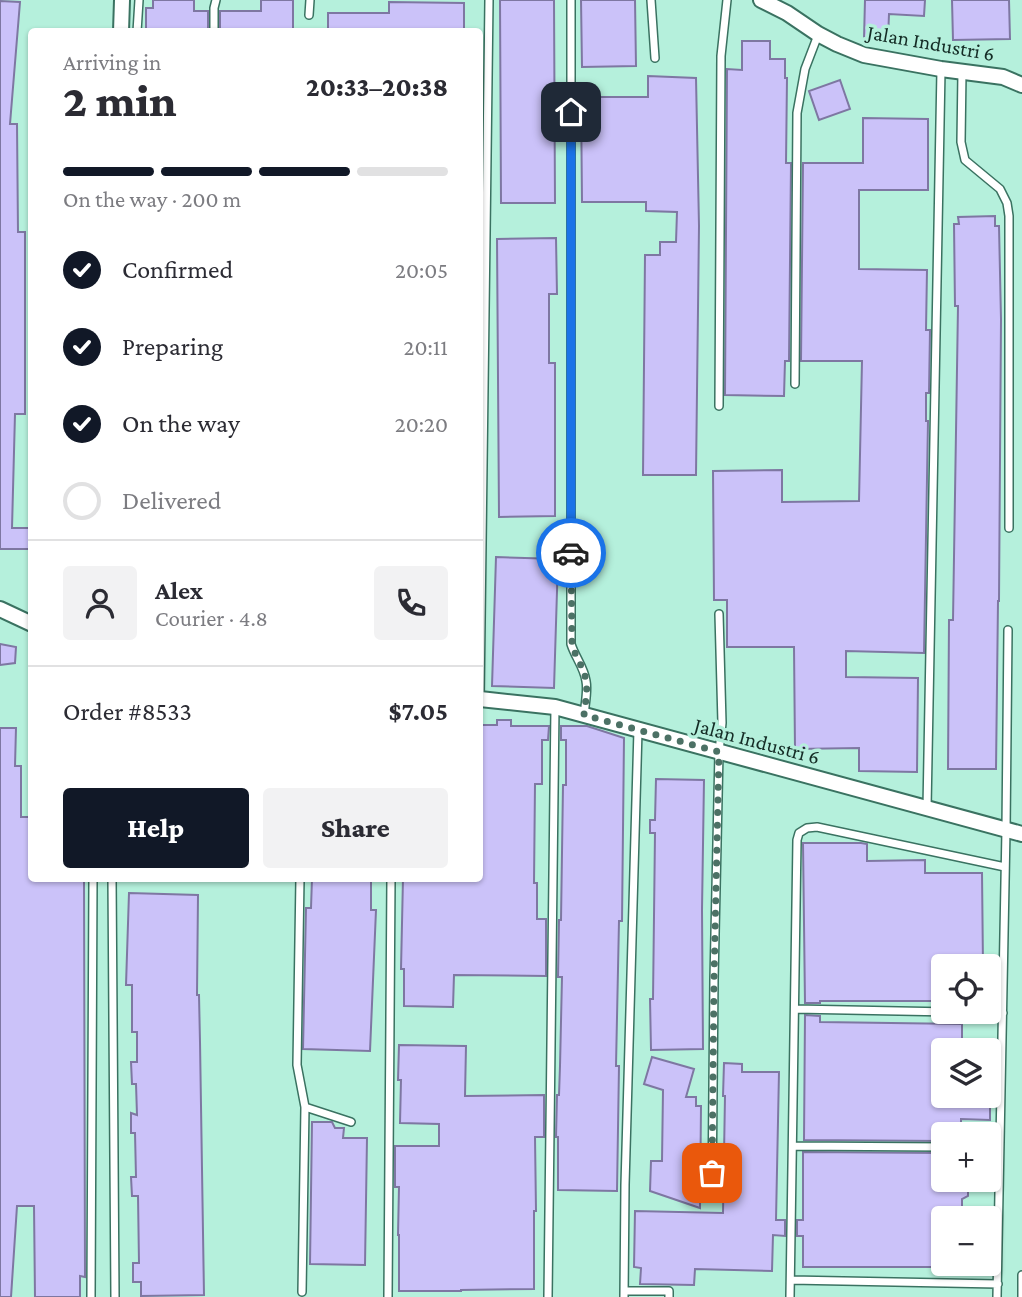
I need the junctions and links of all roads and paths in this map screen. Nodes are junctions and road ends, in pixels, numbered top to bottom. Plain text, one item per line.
1 (122, 0) edge
2 (139, 0) edge
3 (216, 0) edge
4 (310, 0) edge
5 (489, 0) edge
6 (571, 0) edge
7 (651, 0) edge
8 (727, 0) edge
9 (761, 0) edge
10 (788, 6) edge
11 (309, 15) dead end
12 (121, 28) edge
13 (137, 28) edge
14 (214, 28) edge
15 (818, 34) junction
16 (655, 58) dead end
17 (941, 69) junction
18 (962, 72) junction
19 (1022, 85) edge
20 (795, 384) dead end
21 (719, 406) dead end
22 (483, 466) edge
23 (1009, 528) dead end
24 (0, 608) edge
25 (719, 614) dead end
26 (28, 622) edge
27 (1008, 631) dead end
28 (483, 699) edge
29 (555, 706) junction
30 (584, 715) junction
31 (638, 730) junction
32 (719, 752) junction
33 (927, 808) junction
34 (1006, 830) junction
35 (1022, 834) edge
36 (1005, 867) junction
37 (93, 882) edge
38 (112, 882) edge
39 (300, 882) edge
40 (391, 882) edge
41 (795, 1009) junction
42 (1003, 1013) junction
43 (305, 1107) junction
44 (351, 1122) dead end
45 (1001, 1122) edge
46 (793, 1146) junction
47 (931, 1147) edge
48 (999, 1192) edge
49 (712, 1197) dead end
50 (1022, 1275) edge
51 (791, 1280) junction
52 (998, 1284) junction
53 (302, 1292) dead end
54 (624, 1294) edge
55 (91, 1297) edge
56 (115, 1297) edge
57 (388, 1297) edge
58 (548, 1297) edge
59 (669, 1297) edge
60 (790, 1297) edge
61 (997, 1297) edge
62 (1022, 1297) edge

1 - 12 street
2 - 13 lane
3 - 14 lane
4 - 11 lane
5 - 22 lane
6 - 30 lane
7 - 16 lane
8 - 21 lane
9 - 10 street, Jalan Industri 6
10 - 15 street, Jalan Industri 6
15 - 17 street, Jalan Industri 6
15 - 20 lane
17 - 18 street, Jalan Industri 6
17 - 33 lane
18 - 19 street, Jalan Industri 6
18 - 23 lane
24 - 26 street
25 - 32 lane
27 - 34 lane
28 - 29 street, Jalan Industri 6
29 - 30 street, Jalan Industri 6
29 - 58 lane
30 - 31 street, Jalan Industri 6
31 - 32 street, Jalan Industri 6
31 - 54 lane
32 - 33 street, Jalan Industri 6
32 - 49 lane
33 - 34 street, Jalan Industri 6
34 - 35 street, Jalan Industri 6
34 - 36 lane
36 - 41 lane
36 - 42 lane
37 - 55 lane
38 - 56 lane
39 - 43 lane
40 - 57 lane
41 - 42 lane
41 - 46 lane
42 - 45 lane
43 - 44 lane
43 - 53 lane
46 - 47 lane
46 - 51 lane
48 - 52 lane
50 - 62 lane
51 - 52 lane
51 - 60 lane
52 - 61 lane
54 - 59 lane

